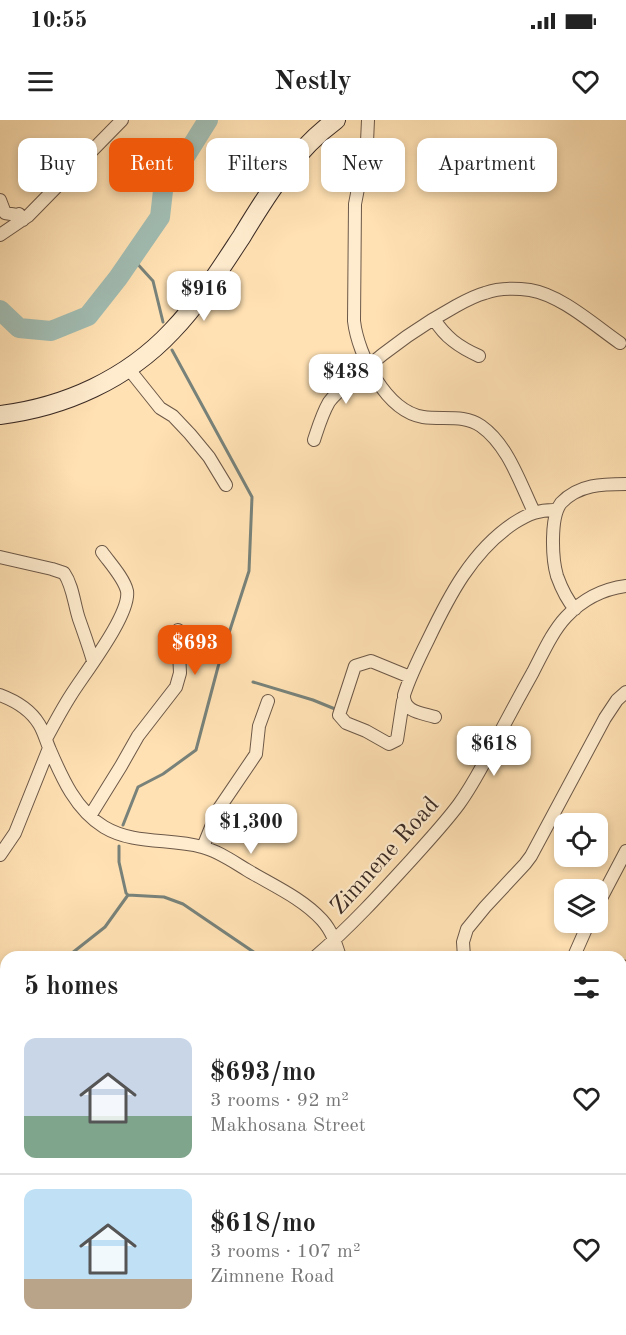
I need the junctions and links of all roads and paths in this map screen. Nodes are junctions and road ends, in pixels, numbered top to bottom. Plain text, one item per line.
1 (122, 120) edge
2 (336, 120) edge
3 (368, 120) edge
4 (0, 200) edge
5 (23, 220) junction
6 (0, 235) edge
7 (434, 319) junction
8 (620, 343) dead end
9 (478, 356) dead end
10 (369, 365) junction
11 (128, 368) junction
12 (0, 415) edge
13 (314, 441) dead end
14 (626, 484) edge
15 (226, 485) dead end
16 (557, 510) junction
17 (534, 512) junction
18 (102, 552) dead end
19 (0, 557) edge
20 (626, 586) edge
21 (574, 609) junction
22 (178, 630) dead end
23 (93, 661) junction
24 (410, 677) junction
25 (626, 692) edge
26 (0, 694) edge
27 (268, 701) dead end
28 (403, 701) junction
29 (435, 717) dead end
30 (48, 743) junction
31 (90, 816) junction
32 (203, 847) junction
33 (626, 851) edge
34 (0, 855) edge
35 (608, 885) edge
36 (585, 933) edge
37 (334, 940) junction
38 (322, 951) edge
39 (338, 951) edge
40 (464, 951) edge
41 (579, 951) edge

1 - 5 street
2 - 11 street
3 - 10 street
4 - 5 street
5 - 6 street
7 - 8 street
7 - 9 street
7 - 10 street
10 - 13 street
10 - 17 street
11 - 12 street
11 - 15 street
14 - 16 street
16 - 17 street
16 - 21 street
17 - 24 street
18 - 23 street
19 - 23 street
20 - 21 street, Zimnene Road
21 - 37 street, Zimnene Road
22 - 31 street
23 - 30 street
24 - 28 street
24 - 28 street
25 - 40 street
26 - 30 street
27 - 32 street
28 - 29 street
30 - 31 street
30 - 34 street
31 - 32 street
32 - 37 street
33 - 35 street
36 - 41 street
37 - 38 street, Zimnene Road
37 - 39 street

